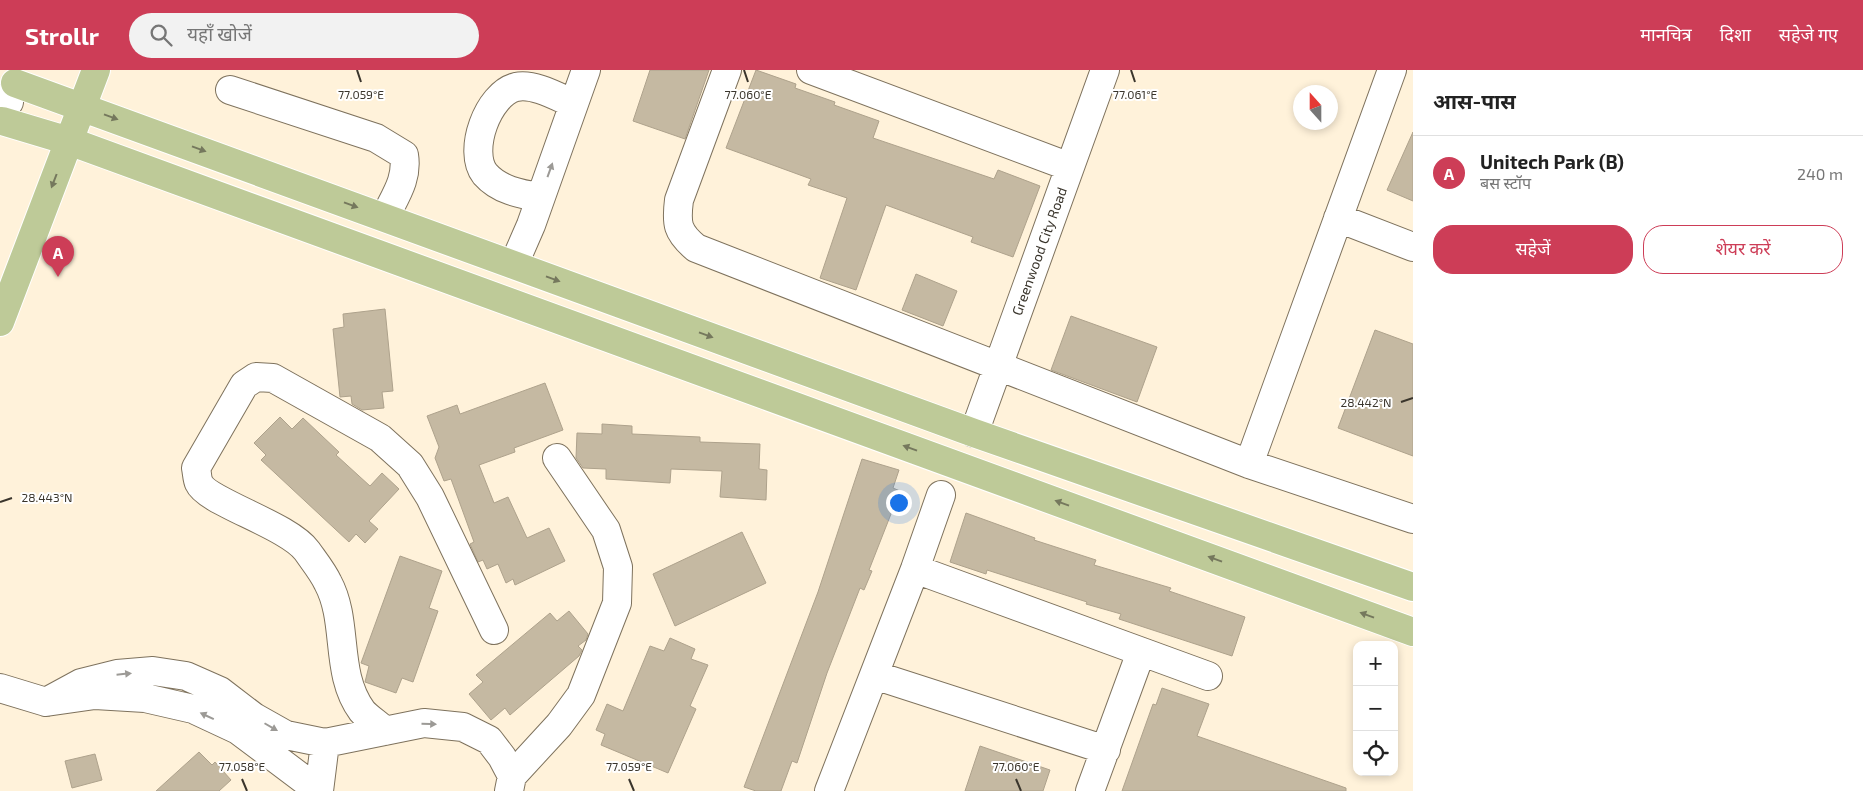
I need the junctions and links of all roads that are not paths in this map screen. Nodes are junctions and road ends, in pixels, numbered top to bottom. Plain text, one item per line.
1 (96, 70) edge
2 (586, 70) edge
3 (727, 70) edge
4 (811, 70) edge
5 (1105, 70) edge
6 (1392, 70) edge
7 (230, 90) dead end
8 (8, 100) edge
9 (574, 104) junction
10 (84, 107) junction
11 (70, 141) junction
12 (1070, 167) junction
13 (540, 197) junction
14 (385, 217) junction
15 (1338, 218) junction
16 (1413, 247) edge
17 (514, 264) junction
18 (0, 322) edge
19 (998, 367) junction
20 (974, 433) junction
21 (557, 458) dead end
22 (1249, 464) junction
23 (940, 495) dead end
24 (1413, 519) edge
25 (1287, 543) junction
26 (915, 569) junction
27 (1274, 581) junction
28 (1413, 587) edge
29 (494, 630) dead end
30 (1413, 632) edge
31 (1141, 652) junction
32 (874, 675) junction
33 (1208, 676) dead end
34 (0, 688) edge
35 (46, 702) junction
36 (385, 731) junction
37 (325, 743) junction
38 (1106, 750) junction
39 (511, 784) edge
40 (319, 791) edge
41 (828, 791) edge
42 (1090, 791) edge

1 - 10 main road
2 - 9 street
3 - 19 street
4 - 12 street
5 - 12 street, Greenwood City Road
6 - 15 street
7 - 14 street
8 - 10 main road
8 - 11 main road
13 -> 9 street
9 - 13 street
10 - 11 main road
10 -> 14 main road
11 -> 18 main road
27 -> 11 main road
12 - 19 street, Greenwood City Road
13 - 17 street
14 - 17 main road
15 - 16 street
15 - 22 street
17 -> 20 main road
19 - 20 street, Greenwood City Road
19 - 22 street
20 - 25 main road
21 - 39 street
22 - 24 street
23 - 26 street
25 - 27 main road
25 - 28 main road
26 - 31 street
26 - 32 street
30 -> 27 main road
29 - 36 street
31 - 33 street
31 - 38 street
32 - 38 street
32 - 41 street
34 - 35 street
35 -> 37 street
40 -> 35 street
36 - 37 street
36 -> 39 street
37 - 40 street
38 - 42 street

